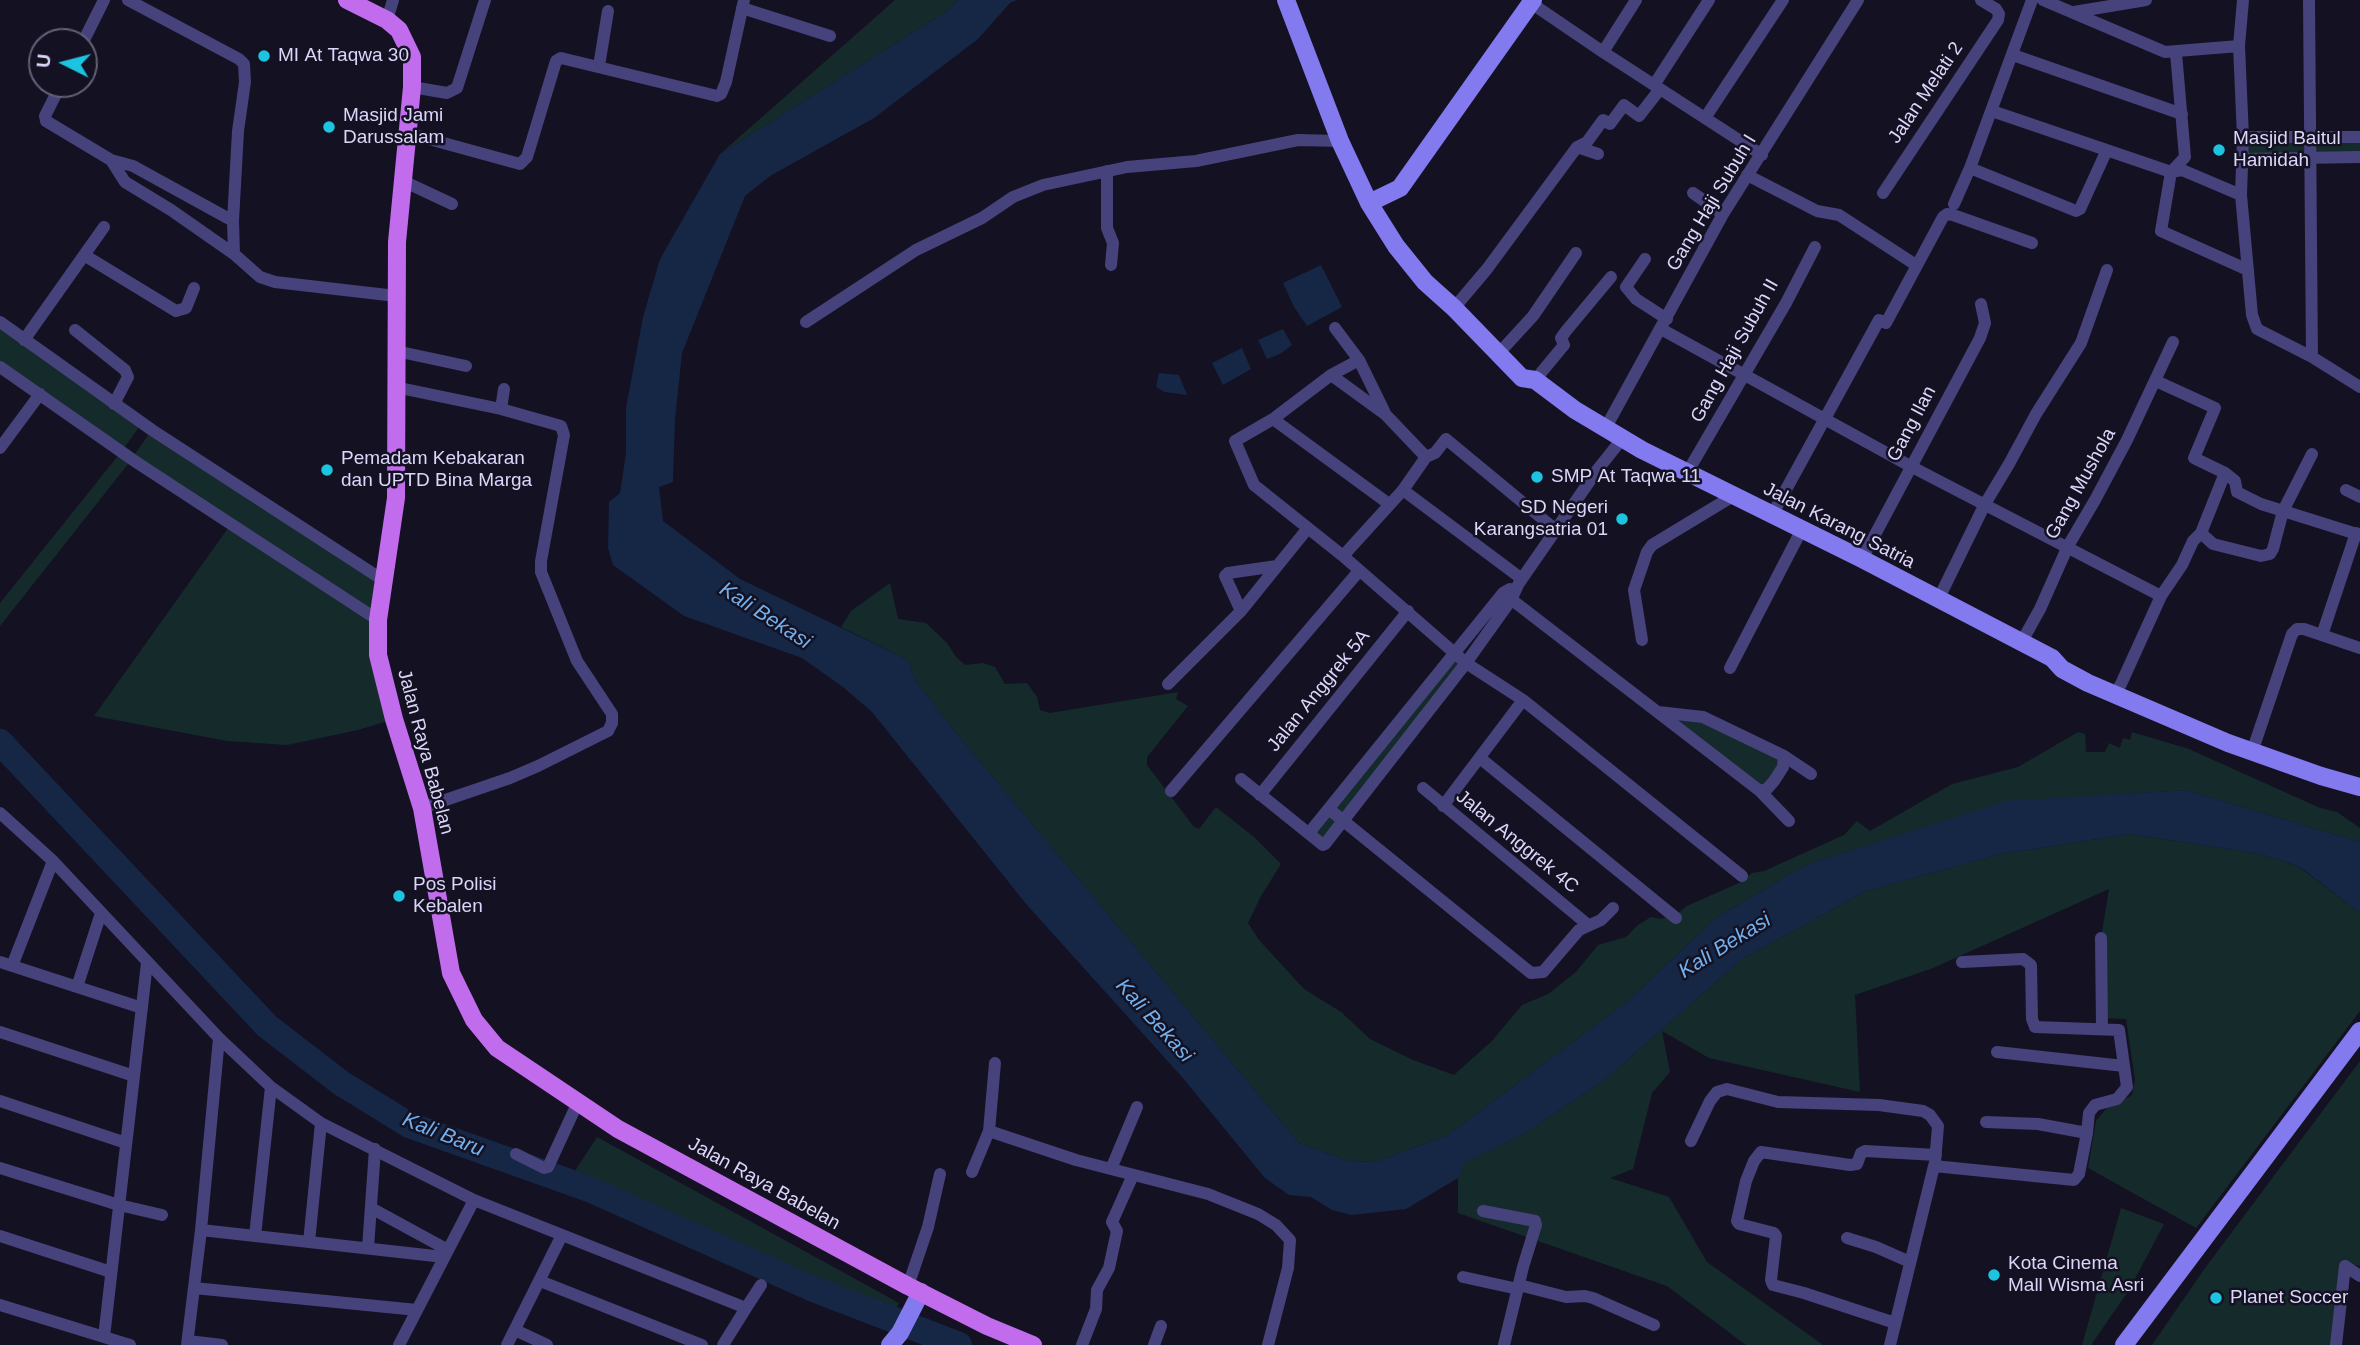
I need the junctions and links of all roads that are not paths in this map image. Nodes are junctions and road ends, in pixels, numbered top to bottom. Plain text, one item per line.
1 (104, 0) edge
2 (128, 0) edge
3 (347, 0) edge
4 (393, 0) edge
5 (485, 0) edge
6 (1286, 0) edge
7 (1636, 0) edge
8 (1709, 0) edge
9 (1783, 0) edge
10 (1858, 0) edge
11 (1981, 0) edge
12 (2032, 0) edge
13 (2043, 0) edge
14 (2146, 0) edge
15 (2243, 0) edge
16 (2309, 0) edge
17 (1532, 1) edge
18 (743, 4) edge
19 (608, 11) dead end
20 (2073, 12) junction
21 (387, 20) junction
22 (90, 28) edge
23 (830, 36) dead end
24 (2239, 46) junction
25 (1603, 52) junction
26 (2176, 53) junction
27 (2013, 55) junction
28 (599, 66) junction
29 (1657, 87) junction
30 (412, 88) junction
31 (54, 98) edge
32 (1992, 111) junction
33 (2182, 114) junction
34 (1705, 118) junction
35 (407, 133) junction
36 (2243, 137) junction
37 (2310, 137) junction
38 (2360, 137) edge
39 (1340, 141) junction
40 (1577, 147) junction
41 (2106, 152) junction
42 (1598, 154) dead end
43 (1762, 155) junction
44 (2310, 158) junction
45 (2360, 158) edge
46 (2243, 159) junction
47 (111, 160) junction
48 (1970, 168) junction
49 (1107, 171) junction
50 (2171, 172) junction
51 (1746, 175) junction
52 (403, 181) junction
53 (181, 191) junction
54 (1693, 193) dead end
55 (1883, 193) dead end
56 (2241, 195) junction
57 (1369, 203) junction
58 (452, 204) dead end
59 (1954, 204) dead end
60 (171, 210) junction
61 (1723, 214) junction
62 (233, 221) junction
63 (104, 227) dead end
64 (2032, 243) dead end
65 (1815, 247) dead end
66 (1576, 253) dead end
67 (234, 254) junction
68 (84, 255) junction
69 (1645, 259) dead end
70 (1111, 265) dead end
71 (1916, 265) junction
72 (2107, 270) dead end
73 (2248, 270) junction
74 (1611, 276) dead end
75 (194, 288) dead end
76 (396, 296) junction
77 (1981, 304) dead end
78 (1454, 308) junction
79 (806, 322) dead end
80 (0, 323) edge
81 (1664, 324) junction
82 (1335, 328) dead end
83 (75, 330) dead end
84 (24, 340) junction
85 (2173, 342) dead end
86 (396, 351) junction
87 (1499, 353) junction
88 (2312, 357) junction
89 (1359, 360) junction
90 (466, 366) dead end
91 (0, 367) edge
92 (1331, 375) junction
93 (1743, 375) junction
94 (1535, 380) junction
95 (2156, 381) junction
96 (395, 387) junction
97 (2360, 387) edge
98 (504, 390) dead end
99 (40, 394) junction
100 (114, 404) junction
101 (501, 410) junction
102 (1386, 415) junction
103 (1826, 418) junction
104 (1273, 419) junction
105 (1605, 429) junction
106 (1622, 439) junction
107 (0, 448) edge
108 (2312, 454) dead end
109 (1426, 457) junction
110 (1912, 467) junction
111 (1687, 473) junction
112 (2225, 473) junction
113 (1402, 490) junction
114 (1733, 496) junction
115 (1389, 504) junction
116 (1985, 504) junction
117 (2283, 511) junction
118 (1772, 515) junction
119 (1308, 528) junction
120 (1802, 529) junction
121 (1556, 530) junction
122 (2201, 533) junction
123 (2358, 534) edge
124 (2068, 546) junction
125 (1343, 556) junction
126 (1862, 559) junction
127 (1277, 565) junction
128 (1359, 570) junction
129 (383, 580) junction
130 (1520, 581) junction
131 (2161, 596) junction
132 (1507, 597) junction
133 (1938, 600) junction
134 (1241, 611) junction
135 (1408, 611) junction
136 (377, 621) junction
137 (2322, 635) junction
138 (1642, 640) dead end
139 (2021, 643) junction
140 (2360, 648) edge
141 (1456, 652) junction
142 (1466, 663) junction
143 (1730, 668) dead end
144 (1168, 684) dead end
145 (2114, 695) junction
146 (1523, 700) junction
147 (1657, 712) junction
148 (2252, 752) junction
149 (1784, 756) junction
150 (1480, 758) junction
151 (1811, 775) dead end
152 (1241, 779) dead end
153 (2360, 787) edge
154 (1423, 788) dead end
155 (1171, 791) dead end
156 (1760, 791) junction
157 (1260, 795) junction
158 (1443, 806) junction
159 (422, 808) junction
160 (1330, 810) junction
161 (0, 813) edge
162 (1789, 821) dead end
163 (1344, 822) junction
164 (1309, 833) junction
165 (53, 861) junction
166 (1742, 876) dead end
167 (1613, 908) dead end
168 (101, 913) junction
169 (1676, 918) dead end
170 (1587, 924) junction
171 (2101, 938) dead end
172 (1962, 962) dead end
173 (147, 963) junction
174 (6, 964) edge
175 (77, 987) junction
176 (142, 1008) junction
177 (2102, 1028) junction
178 (2360, 1031) edge
179 (0, 1032) edge
180 (219, 1038) junction
181 (1997, 1052) dead end
182 (995, 1063) dead end
183 (2124, 1066) junction
184 (134, 1076) junction
185 (271, 1087) junction
186 (0, 1101) edge
187 (578, 1102) junction
188 (1137, 1107) dead end
189 (1986, 1122) dead end
190 (321, 1123) junction
191 (989, 1131) junction
192 (2087, 1133) junction
193 (1691, 1141) dead end
194 (126, 1143) junction
195 (374, 1149) junction
196 (516, 1154) dead end
197 (1935, 1161) junction
198 (0, 1168) edge
199 (1111, 1169) junction
200 (972, 1172) dead end
201 (940, 1174) dead end
202 (1133, 1175) junction
203 (474, 1200) junction
204 (119, 1205) junction
205 (371, 1208) junction
206 (1483, 1211) dead end
207 (162, 1215) dead end
208 (201, 1230) junction
209 (562, 1235) junction
210 (0, 1236) edge
211 (255, 1236) junction
212 (1847, 1238) dead end
213 (309, 1242) junction
214 (368, 1248) junction
215 (446, 1253) junction
216 (1910, 1262) junction
217 (111, 1272) junction
218 (2360, 1276) edge
219 (1463, 1277) dead end
220 (540, 1280) junction
221 (761, 1286) dead end
222 (194, 1287) junction
223 (1518, 1287) junction
224 (915, 1289) junction
225 (0, 1305) edge
226 (746, 1308) junction
227 (417, 1310) junction
228 (1895, 1323) junction
229 (1654, 1325) dead end
230 (1161, 1326) dead end
231 (515, 1330) junction
232 (104, 1337) junction
233 (895, 1339) edge
234 (188, 1343) edge
235 (130, 1345) edge
236 (222, 1345) edge
237 (399, 1345) edge
238 (507, 1345) edge
239 (547, 1345) edge
240 (702, 1345) edge
241 (723, 1345) edge
242 (1033, 1345) edge
243 (1082, 1345) edge
244 (1154, 1345) edge
245 (1268, 1345) edge
246 (1504, 1345) edge
247 (1890, 1345) edge
248 (2124, 1345) edge
249 (2336, 1345) edge

1 - 22 street
2 - 62 street
3 - 21 main road, Jalan Raya Babelan
4 - 21 street
5 - 30 street
6 - 39 street, Jalan Karang Satria
7 - 25 street
8 - 29 street
9 - 34 street
10 - 43 street, Gang Haji Subuh I
11 - 55 street, Jalan Melati 2
12 - 27 street
13 - 20 street
14 - 20 street
15 - 24 street
16 - 37 street
17 - 25 street
17 - 57 street
18 - 23 street
18 - 28 street
19 - 28 street
20 - 26 street
21 - 30 main road, Jalan Raya Babelan
24 - 26 street
24 - 36 street
25 - 29 street
26 - 33 street
27 - 32 street
27 - 33 street
28 - 35 street
29 - 34 street
29 - 40 street
30 - 35 main road, Jalan Raya Babelan
31 - 47 street
32 - 41 street
32 - 48 street
33 - 50 street
34 - 43 street
35 - 52 main road, Jalan Raya Babelan
36 - 37 street
36 - 46 street
37 - 38 street
37 - 44 street
39 - 49 street
39 - 57 street, Jalan Karang Satria
40 - 42 street
40 - 78 street
41 - 48 street
41 - 50 street
43 - 51 street, Gang Haji Subuh I
44 - 45 street
44 - 46 street
44 - 88 street
46 - 56 street
47 - 53 street
47 - 60 street
48 - 59 street
49 - 70 street
49 - 79 street
50 - 56 street
50 - 73 street
51 - 61 street, Gang Haji Subuh I
51 - 71 street
52 - 58 street
52 - 76 main road, Jalan Raya Babelan
53 - 60 street
53 - 62 street
54 - 61 street
56 - 73 street
57 - 78 street, Jalan Karang Satria
60 - 67 street
61 - 81 street, Gang Haji Subuh I
62 - 67 street
63 - 68 street
64 - 71 street
65 - 93 street, Gang Haji Subuh II
66 - 87 street
67 - 76 street
68 - 75 street
68 - 84 street
69 - 81 street
71 - 103 street
72 - 116 street
73 - 88 street
74 - 94 street
76 - 86 main road, Jalan Raya Babelan
77 - 110 street, Gang Ilan
78 - 87 street, Jalan Karang Satria
80 - 84 street
81 - 93 street
81 - 105 street, Gang Haji Subuh I
82 - 89 street
83 - 100 street
84 - 100 street
85 - 95 street, Gang Mushola
86 - 90 street
86 - 96 main road, Jalan Raya Babelan
87 - 94 street, Jalan Karang Satria
88 - 97 street
89 - 92 street
89 - 102 street
91 - 99 street
92 - 102 street
92 - 104 street
93 - 103 street
93 - 111 street, Gang Haji Subuh II
94 - 105 street, Jalan Karang Satria
95 - 112 street
95 - 124 street, Gang Mushola
96 - 101 street
96 - 129 main road, Jalan Raya Babelan
98 - 101 street
99 - 107 street
99 - 136 street
100 - 129 street
101 - 159 street
102 - 109 street
103 - 110 street
103 - 118 street
104 - 115 street
104 - 119 street
105 - 106 street, Jalan Karang Satria
106 - 111 street, Jalan Karang Satria
106 - 121 street
108 - 117 street
109 - 113 street
109 - 121 street
110 - 116 street
110 - 126 street, Gang Ilan
111 - 114 street, Jalan Karang Satria
112 - 117 street
112 - 122 street
113 - 115 street
113 - 130 street
114 - 118 street, Jalan Karang Satria
114 - 138 street
115 - 125 street
116 - 124 street
116 - 133 street
117 - 122 street
117 - 123 street
118 - 120 street, Jalan Karang Satria
119 - 125 street
119 - 127 street
120 - 126 street, Jalan Karang Satria
120 - 143 street
121 - 130 street
122 - 131 street
123 - 137 street
124 - 131 street
124 - 139 street, Gang Mushola
125 - 128 street
126 - 133 street, Jalan Karang Satria
127 - 134 street
127 - 134 street
128 - 135 street
128 - 155 street
129 - 136 main road, Jalan Raya Babelan
130 - 132 street
131 - 145 street
132 - 141 street
132 - 142 street
132 - 147 street
133 - 139 street, Jalan Karang Satria
134 - 144 street
135 - 141 street
135 - 157 street, Jalan Anggrek 5A
136 - 159 main road, Jalan Raya Babelan
137 - 140 street
137 - 148 street
139 - 145 street, Jalan Karang Satria
141 - 142 street
141 - 160 street
142 - 146 street
142 - 163 street
145 - 148 street, Jalan Karang Satria
146 - 150 street
146 - 166 street
147 - 149 street
147 - 156 street
148 - 153 street, Jalan Karang Satria
149 - 151 street
149 - 156 street
150 - 158 street
150 - 169 street
152 - 157 street
154 - 158 street, Jalan Anggrek 4C
156 - 162 street
157 - 164 street
158 - 170 street, Jalan Anggrek 4C
159 - 187 main road, Jalan Raya Babelan
160 - 163 street
160 - 164 street
161 - 165 street
163 - 164 street
163 - 170 street
165 - 168 street
165 - 174 street
167 - 170 street
168 - 173 street
168 - 175 street
171 - 177 street
172 - 177 street
173 - 176 street
173 - 180 street
174 - 175 street
175 - 176 street
176 - 184 street
177 - 183 street
178 - 248 street
179 - 184 street
180 - 185 street
180 - 208 street
181 - 183 street
182 - 191 street
183 - 192 street
184 - 194 street
185 - 190 street
185 - 211 street
186 - 194 street
187 - 196 street
187 - 224 main road, Jalan Raya Babelan
188 - 199 street
189 - 192 street
190 - 195 street
190 - 213 street
191 - 199 street
191 - 200 street
192 - 197 street
193 - 197 street
194 - 204 street
195 - 203 street
195 - 205 street
197 - 216 street
197 - 228 street
198 - 204 street
199 - 202 street
201 - 224 street
202 - 243 street
202 - 245 street
203 - 209 street
203 - 215 street
204 - 207 street
204 - 217 street
205 - 214 street
205 - 215 street
206 - 223 street
208 - 211 street
208 - 222 street
209 - 220 street
209 - 226 street
210 - 217 street
211 - 213 street
212 - 216 street
213 - 214 street
214 - 215 street
215 - 227 street
216 - 228 street
217 - 232 street
218 - 249 street
219 - 223 street
220 - 231 street
220 - 240 street
221 - 226 street
222 - 227 street
222 - 234 street
223 - 229 street
223 - 246 street
224 - 233 street
224 - 242 main road, Jalan Raya Babelan
225 - 232 street
226 - 241 street
227 - 237 street
228 - 247 street
230 - 244 street
231 - 238 street
231 - 239 street
232 - 235 street
234 - 236 street

